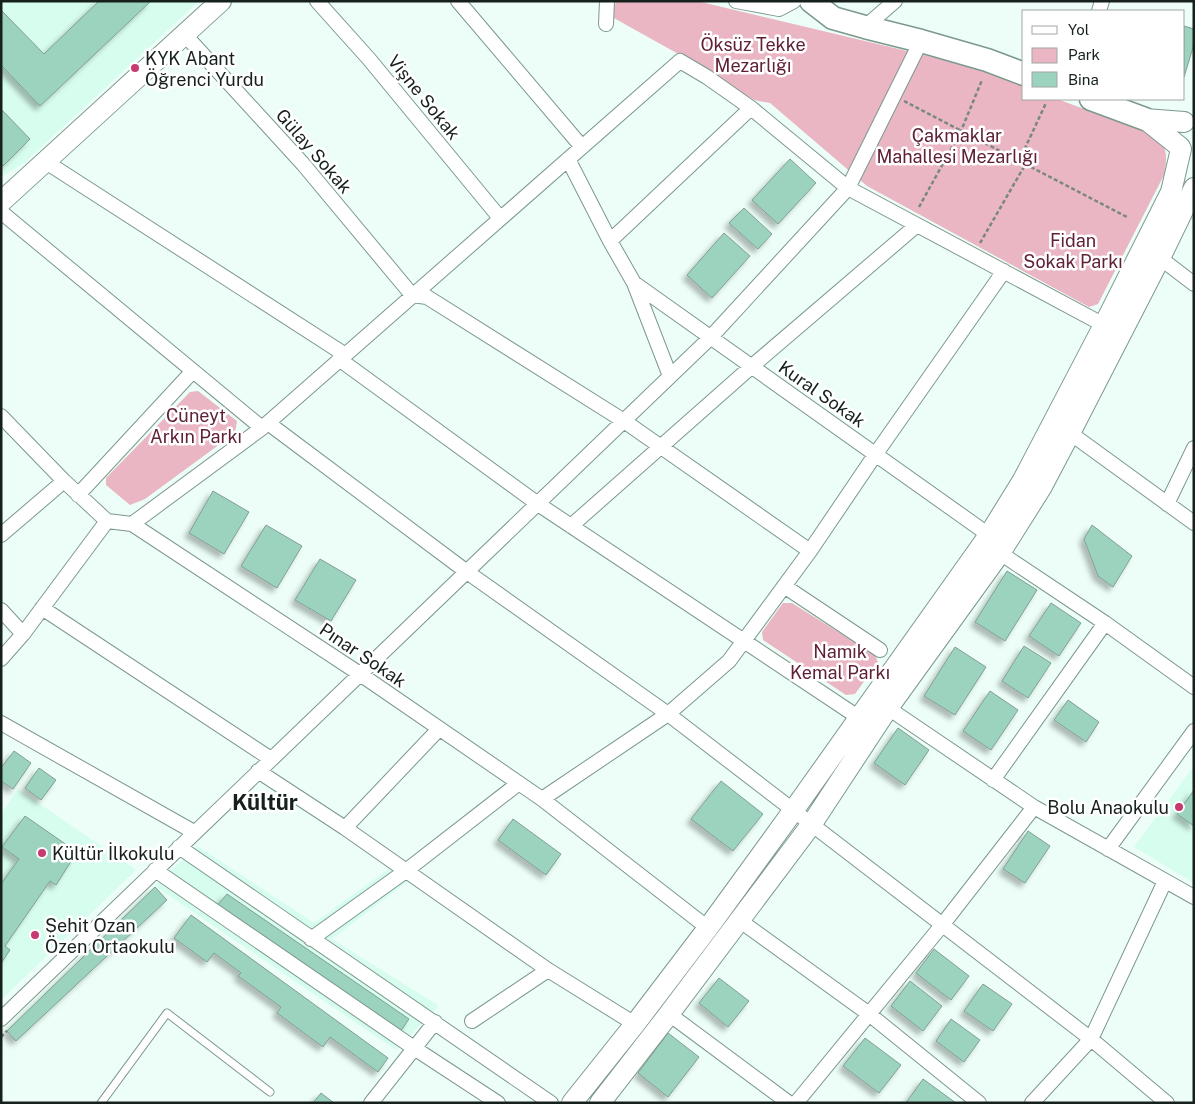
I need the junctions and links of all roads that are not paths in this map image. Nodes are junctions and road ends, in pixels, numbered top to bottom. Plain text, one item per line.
1 (221, 1) edge
2 (317, 1) edge
3 (458, 1) edge
4 (607, 1) edge
5 (736, 1) edge
6 (794, 1) edge
7 (811, 1) edge
8 (895, 1) edge
9 (606, 24) dead end
10 (864, 27) junction
11 (185, 35) junction
12 (921, 41) junction
13 (1022, 73) edge
14 (1095, 100) edge
15 (751, 108) junction
16 (1145, 119) junction
17 (1189, 120) edge
18 (582, 146) junction
19 (1185, 151) edge
20 (568, 159) junction
21 (46, 162) junction
22 (848, 188) junction
23 (1194, 188) edge
24 (1, 202) edge
25 (1, 212) edge
26 (500, 218) junction
27 (918, 225) junction
28 (610, 241) junction
29 (1160, 258) junction
30 (1004, 271) junction
31 (634, 283) junction
32 (1194, 284) edge
33 (412, 295) junction
34 (1104, 325) junction
35 (710, 338) junction
36 (342, 356) junction
37 (752, 367) junction
38 (192, 372) junction
39 (670, 376) junction
40 (1, 416) edge
41 (624, 422) junction
42 (265, 425) junction
43 (1070, 433) junction
44 (660, 447) junction
45 (1194, 448) edge
46 (875, 455) junction
47 (64, 481) junction
48 (78, 495) junction
49 (538, 504) junction
50 (1167, 504) junction
51 (107, 521) junction
52 (1194, 523) edge
53 (132, 524) junction
54 (571, 526) junction
55 (1, 535) edge
56 (989, 536) junction
57 (810, 551) junction
58 (1000, 553) junction
59 (467, 572) junction
60 (784, 586) junction
61 (42, 608) junction
62 (1, 610) edge
63 (1105, 623) junction
64 (23, 634) junction
65 (744, 641) junction
66 (880, 650) dead end
67 (1, 659) edge
68 (360, 674) junction
69 (1194, 687) edge
70 (888, 708) junction
71 (668, 714) junction
72 (858, 717) junction
73 (1, 723) edge
74 (438, 729) junction
75 (1194, 730) edge
76 (271, 759) junction
77 (258, 772) junction
78 (993, 780) junction
79 (519, 784) junction
80 (542, 800) junction
81 (1034, 807) junction
82 (794, 811) junction
83 (811, 825) junction
84 (345, 828) junction
85 (194, 832) junction
86 (178, 847) junction
87 (1108, 849) junction
88 (154, 870) junction
89 (407, 870) junction
90 (1165, 881) junction
91 (1194, 897) edge
92 (739, 920) junction
93 (943, 924) junction
94 (708, 928) junction
95 (311, 939) junction
96 (548, 970) junction
97 (669, 1014) junction
98 (868, 1014) junction
99 (1, 1019) edge
100 (472, 1021) dead end
101 (435, 1022) junction
102 (635, 1024) junction
103 (1091, 1038) junction
104 (414, 1048) junction
105 (270, 1092) dead end
106 (101, 1103) edge
107 (370, 1103) edge
108 (498, 1103) edge
109 (551, 1103) edge
110 (572, 1103) edge
111 (600, 1103) edge
112 (789, 1103) edge
113 (796, 1103) edge
114 (979, 1103) edge
115 (1032, 1103) edge
116 (1167, 1103) edge

1 - 11 main road
2 - 26 street, Vişne Sokak
3 - 18 street
4 - 9 street
5 - 6 street
7 - 10 main road
8 - 10 street
10 - 12 main road
11 - 21 main road
11 - 33 street, Gülay Sokak
12 - 13 main road
12 - 22 street
14 - 16 main road
15 - 18 street
15 - 22 street
15 - 28 street
16 - 17 main road
16 - 19 main road
17 - 19 main road
18 - 20 street
19 - 34 main road
20 - 26 street
20 - 28 street
21 - 24 main road
21 - 36 street
22 - 27 street
22 - 35 street
23 - 29 main road
25 - 38 street
26 - 33 street
27 - 30 street
27 - 37 street
28 - 31 street
29 - 32 street
29 - 43 main road
30 - 34 street
30 - 46 street
31 - 35 street, Kural Sokak
31 - 39 street
33 - 36 street
33 - 41 street
34 - 56 main road
35 - 37 street, Kural Sokak
35 - 39 street
36 - 42 street
36 - 49 street
37 - 44 street
37 - 46 street, Kural Sokak
38 - 42 street
38 - 48 street
39 - 41 street
40 - 47 street
41 - 44 street
41 - 49 street
42 - 53 street
42 - 59 street
43 - 50 street
43 - 58 main road
44 - 54 street
44 - 57 street
45 - 50 street
46 - 56 street, Kural Sokak
46 - 57 street
47 - 48 street
47 - 55 street
48 - 51 street
49 - 54 street
49 - 59 street
50 - 52 street
51 - 53 street, Pınar Sokak
51 - 61 street
53 - 68 street, Pınar Sokak
54 - 65 street
56 - 72 main road
57 - 60 street
58 - 63 street
58 - 70 main road
59 - 68 street
59 - 71 street
60 - 65 street
60 - 66 street
61 - 64 street
61 - 76 street
62 - 64 street
63 - 69 street
63 - 78 street
64 - 67 street
65 - 71 street
65 - 72 street
68 - 74 street, Pınar Sokak
68 - 76 street
70 - 78 street
70 - 83 main road
71 - 80 street
71 - 82 street
72 - 82 main road
73 - 85 street
74 - 79 street, Pınar Sokak
74 - 84 street
75 - 87 street
76 - 77 street
77 - 84 street
77 - 85 street
78 - 81 street
79 - 80 street, Pınar Sokak
79 - 89 street
80 - 94 street, Pınar Sokak
81 - 87 street
81 - 93 street
82 - 83 street
82 - 94 main road
83 - 92 main road
83 - 93 street
84 - 89 street
85 - 86 street
86 - 88 street
86 - 95 street
87 - 90 street
88 - 99 street
88 - 104 street
89 - 95 street
89 - 96 street
90 - 91 street
90 - 103 street
92 - 97 main road
92 - 98 street
93 - 98 street
93 - 103 street
94 - 102 main road
95 - 101 street
96 - 100 street
96 - 102 street
97 - 111 main road
97 - 112 street
98 - 113 street
98 - 114 street
101 - 104 street
101 - 109 street
102 - 110 main road
103 - 115 street
103 - 116 street
104 - 107 street
104 - 108 street
105 - 106 lane

